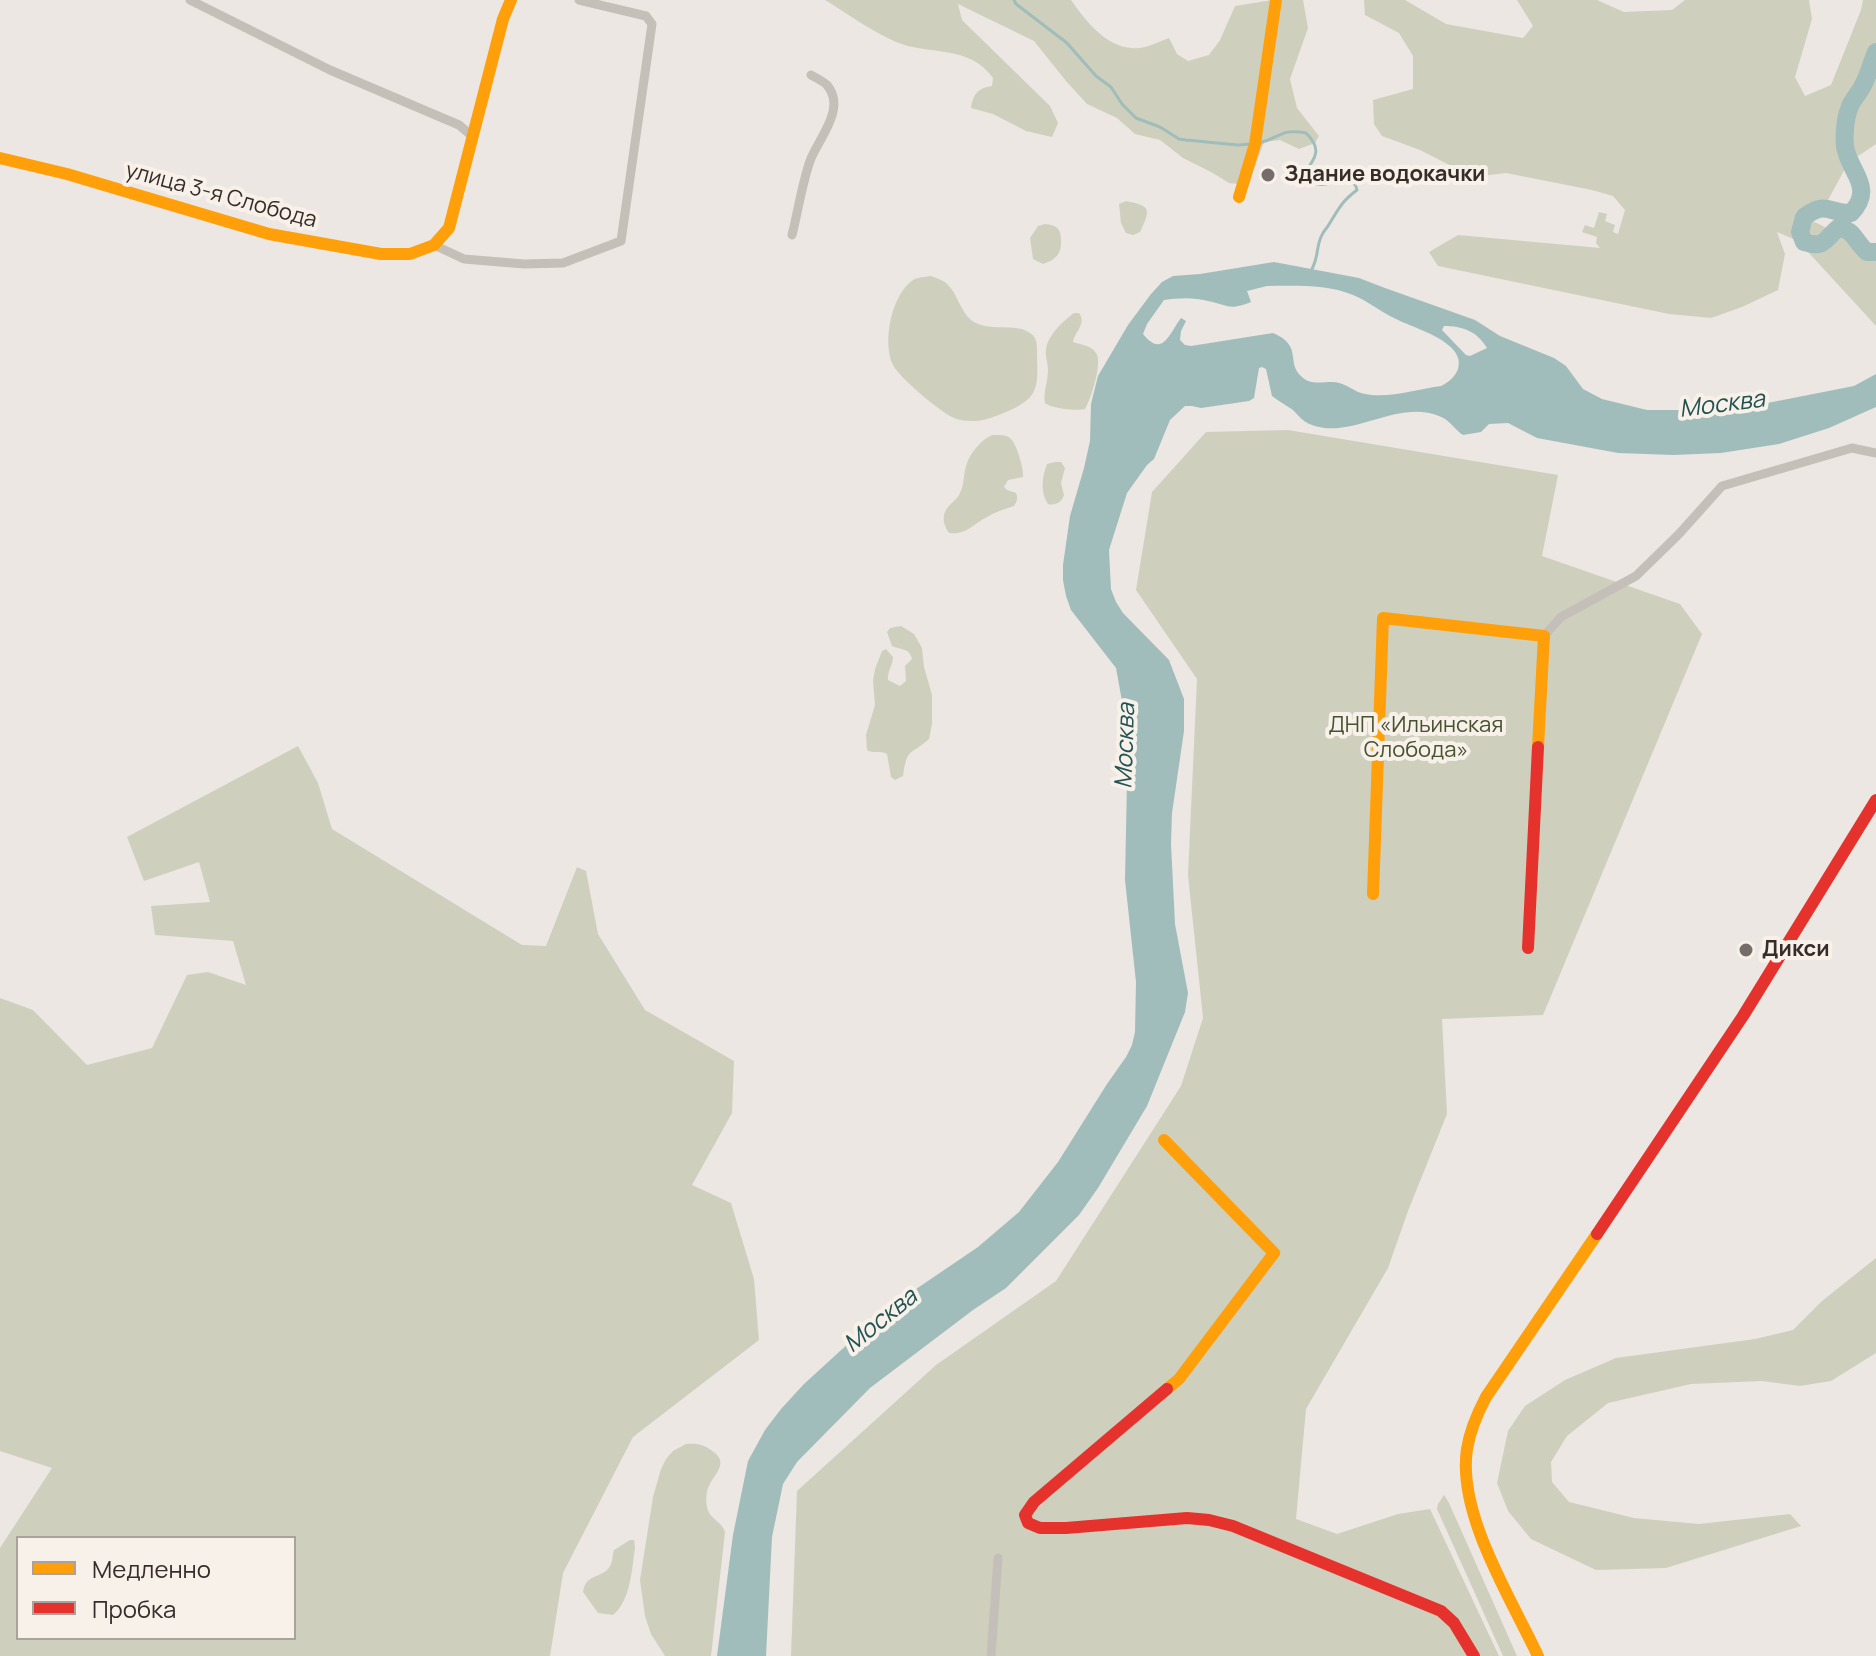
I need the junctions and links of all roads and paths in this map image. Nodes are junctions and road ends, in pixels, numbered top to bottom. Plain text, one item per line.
1 (190, 0) edge
2 (511, 0) edge
3 (579, 0) edge
4 (1276, 0) edge
5 (811, 75) dead end
6 (472, 136) junction
7 (0, 158) edge
8 (1239, 197) dead end
9 (792, 235) dead end
10 (434, 245) junction
11 (1876, 453) edge
12 (1544, 636) junction
13 (1876, 800) edge
14 (1373, 894) dead end
15 (1528, 948) dead end
16 (1164, 1140) dead end
17 (998, 1558) dead end
18 (991, 1656) edge
19 (1474, 1656) edge
20 (1538, 1656) edge

1 - 6 street
2 - 6 street
3 - 10 street
4 - 8 street
5 - 9 street
6 - 10 street
7 - 10 street, улица 3-я Слобода
11 - 12 street
12 - 14 street
12 - 15 street
13 - 20 street
16 - 19 street
17 - 18 street

